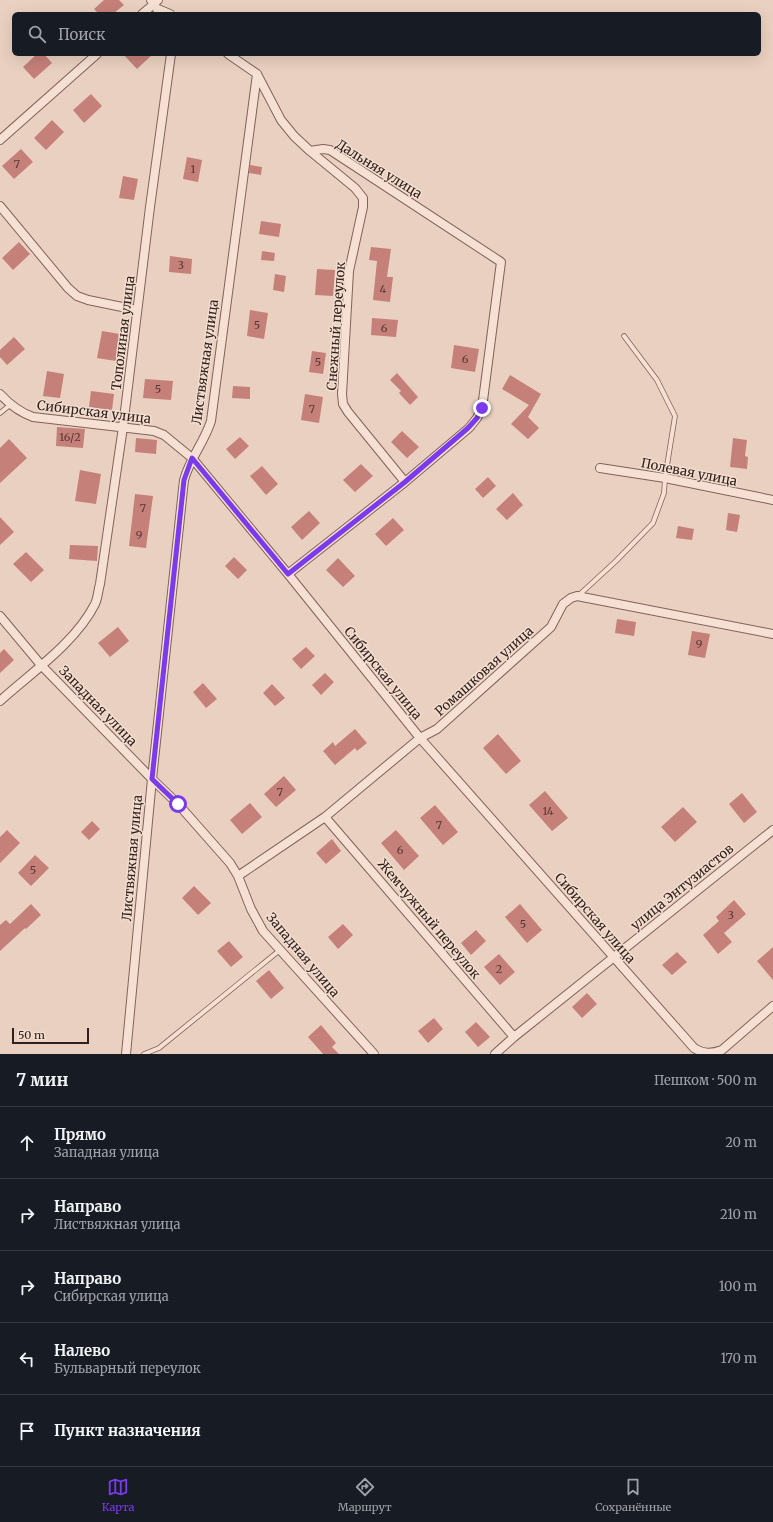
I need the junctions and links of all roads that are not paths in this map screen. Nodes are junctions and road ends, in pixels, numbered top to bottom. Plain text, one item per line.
1 (156, 5) edge
2 (145, 12) edge
3 (167, 12) edge
4 (95, 56) edge
5 (171, 56) edge
6 (231, 56) edge
7 (257, 74) junction
8 (0, 140) edge
9 (310, 151) junction
10 (0, 206) edge
11 (137, 310) junction
12 (624, 336) dead end
13 (0, 394) edge
14 (10, 405) junction
15 (0, 413) edge
16 (123, 428) junction
17 (192, 458) junction
18 (600, 468) dead end
19 (665, 478) junction
20 (405, 482) junction
21 (773, 500) edge
22 (288, 574) junction
23 (577, 596) junction
24 (0, 616) edge
25 (773, 634) edge
26 (41, 665) junction
27 (0, 701) edge
28 (420, 738) junction
29 (152, 779) junction
30 (326, 817) junction
31 (773, 830) edge
32 (238, 876) junction
33 (280, 950) junction
34 (613, 957) junction
35 (773, 1006) edge
36 (514, 1037) junction
37 (701, 1053) edge
38 (126, 1054) edge
39 (144, 1054) edge
40 (374, 1054) edge
41 (495, 1054) edge

1 - 2 street
1 - 3 street
4 - 8 street
5 - 11 street, Тополиная улица
6 - 7 street
7 - 9 street
7 - 17 street, Листвяжная улица
9 - 20 street, Снежный переулок
9 - 20 street, Дальняя улица
10 - 11 street
11 - 16 street, Тополиная улица
12 - 19 lane
13 - 14 street, Сибирская улица
14 - 15 lane
14 - 16 street, Сибирская улица
16 - 17 street, Сибирская улица
16 - 26 street, Тополиная улица
17 - 22 street, Сибирская улица
17 - 29 street, Листвяжная улица
18 - 19 street, Полевая улица
19 - 21 street, Полевая улица
19 - 23 lane
20 - 22 street
22 - 28 street, Сибирская улица
23 - 25 street
23 - 28 street, Ромашковая улица
24 - 26 street, Западная улица
26 - 27 street, Тополиная улица
26 - 29 street, Западная улица
28 - 30 street, Ромашковая улица
28 - 34 street, Сибирская улица
29 - 32 street, Западная улица
29 - 38 street, Листвяжная улица
30 - 32 street, Ромашковая улица
30 - 36 street, Жемчужный переулок
31 - 34 street, улица Энтузиастов
32 - 33 street, Западная улица
33 - 39 lane
33 - 40 street, Западная улица
34 - 36 street, улица Энтузиастов
34 - 37 street, Сибирская улица
35 - 37 street
36 - 41 street, улица Энтузиастов

